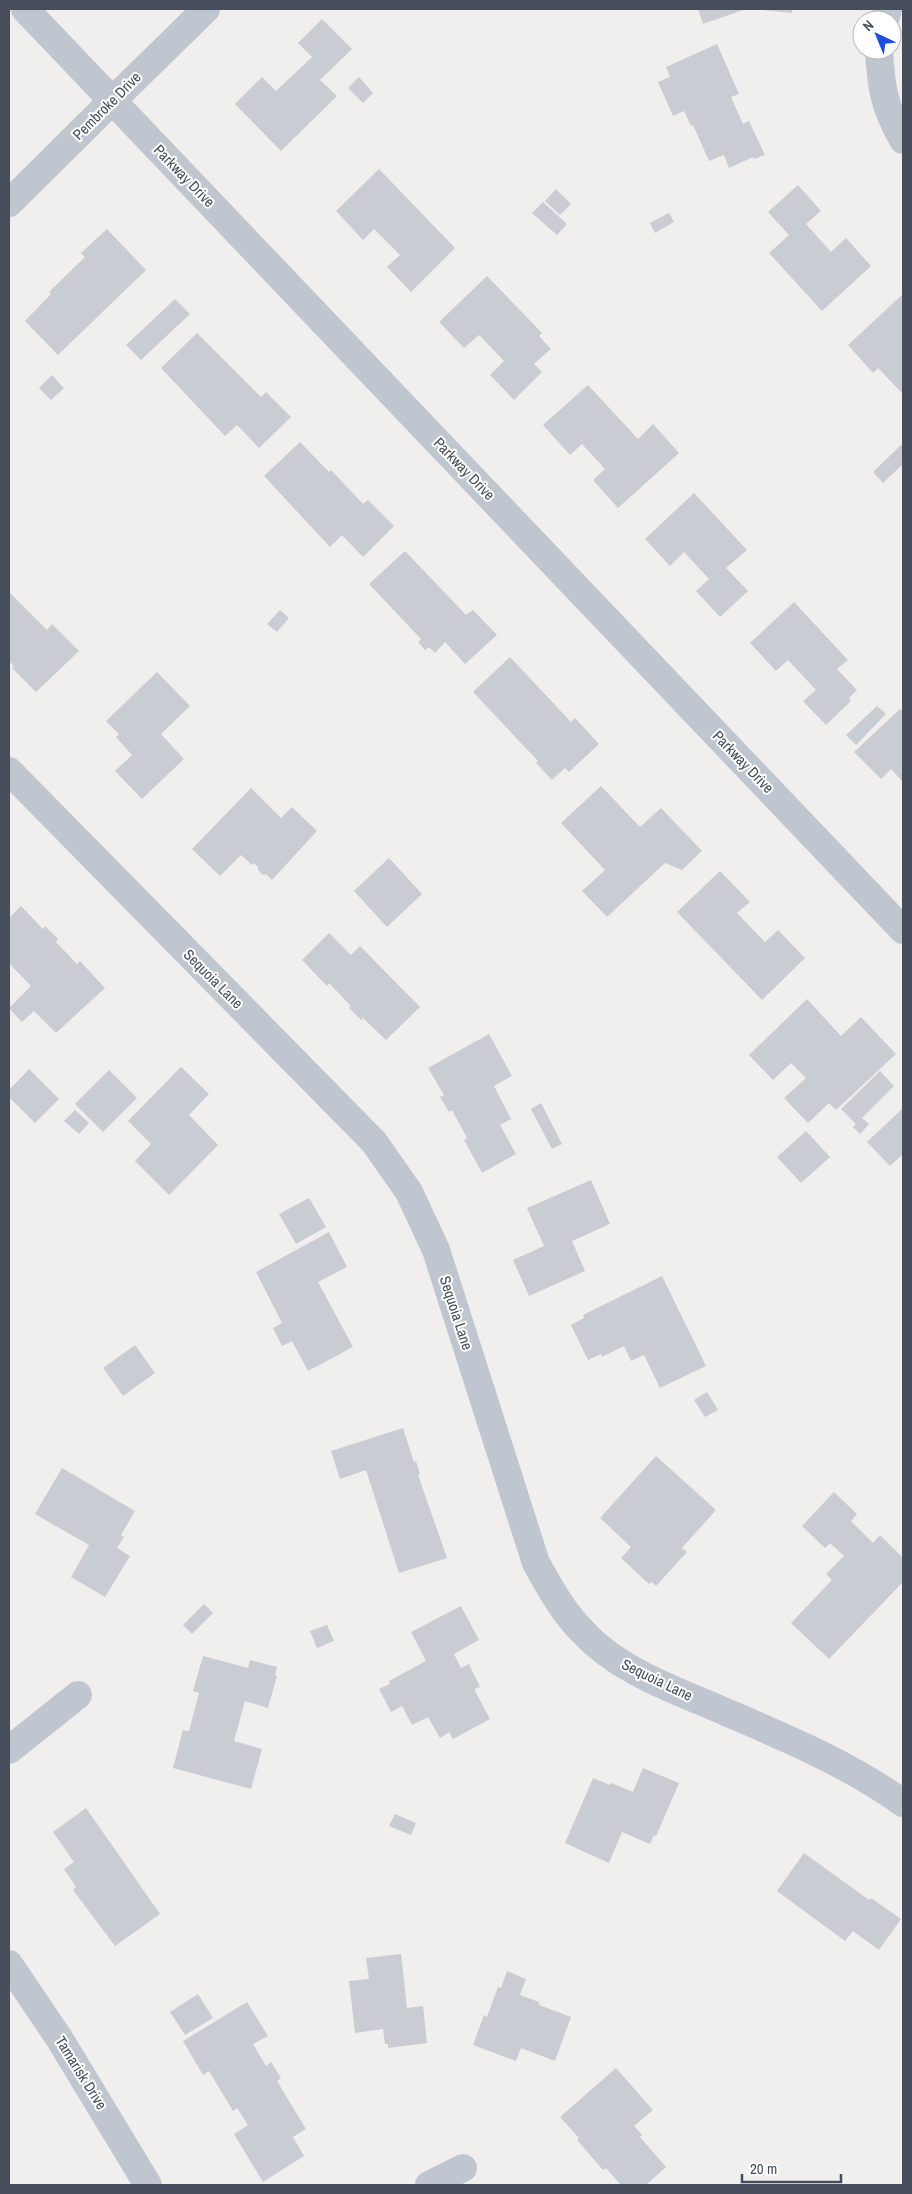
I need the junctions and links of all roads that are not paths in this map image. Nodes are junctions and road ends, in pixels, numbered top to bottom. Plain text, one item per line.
1 (25, 9) edge
2 (206, 9) edge
3 (880, 60) edge
4 (112, 101) junction
5 (903, 140) edge
6 (9, 203) edge
7 (9, 772) edge
8 (903, 930) edge
9 (78, 1695) dead end
10 (9, 1750) edge
11 (903, 1803) edge
12 (9, 1964) edge
13 (463, 2168) dead end
14 (148, 2185) edge
15 (429, 2185) edge

1 - 4 street, Parkway Drive
2 - 4 street, Pembroke Drive
3 - 5 street
4 - 6 street, Pembroke Drive
4 - 8 street, Parkway Drive
7 - 11 street, Sequoia Lane
9 - 10 street
12 - 14 street, Tamarisk Drive
13 - 15 street

